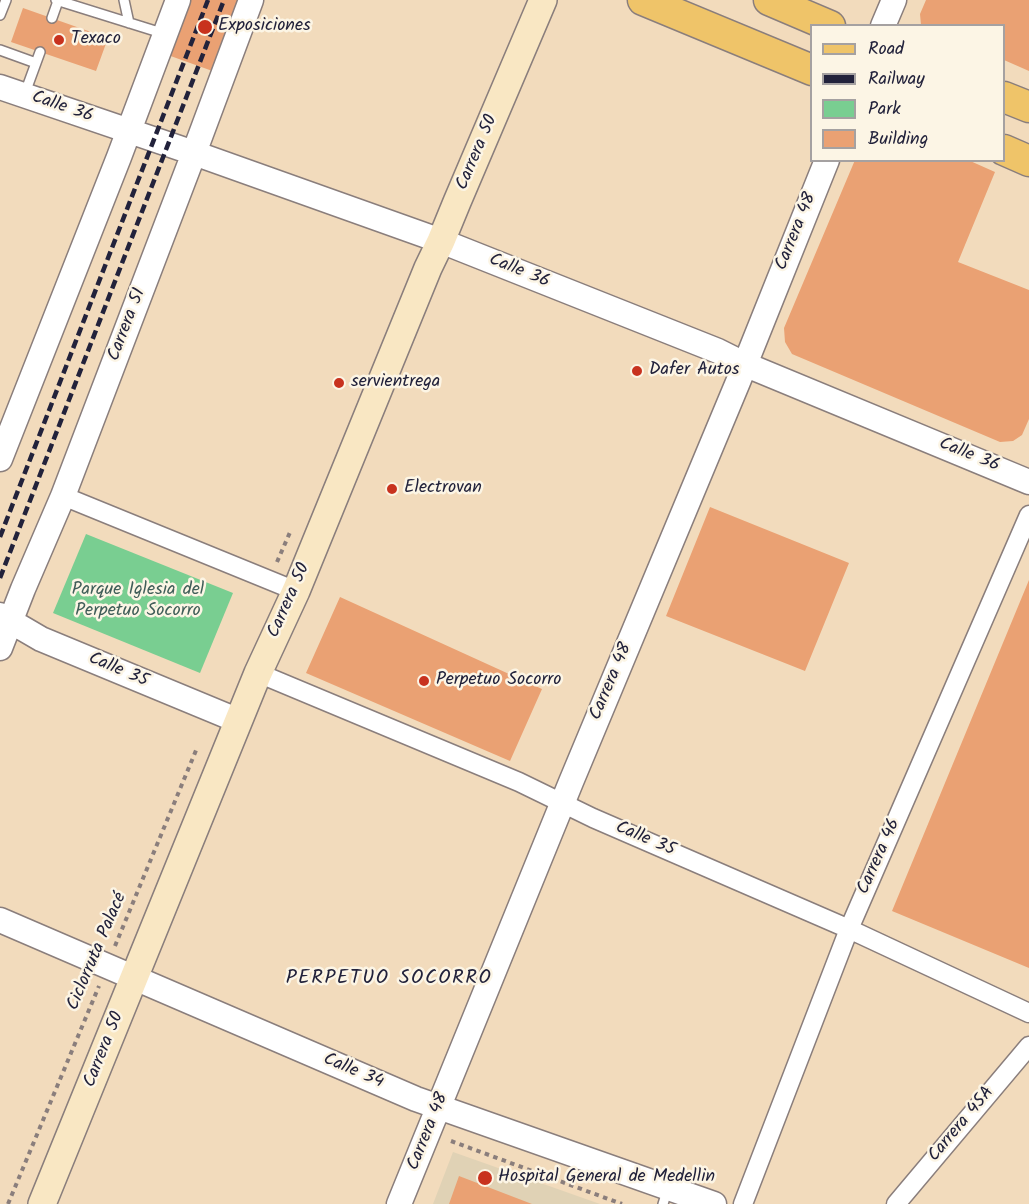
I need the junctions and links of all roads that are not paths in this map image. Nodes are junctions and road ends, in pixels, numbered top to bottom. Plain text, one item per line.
1 (6, 0) edge
2 (57, 0) edge
3 (124, 0) edge
4 (178, 0) edge
5 (251, 0) edge
6 (543, 0) edge
7 (643, 0) edge
8 (769, 0) edge
9 (894, 0) edge
10 (0, 15) edge
11 (52, 18) dead end
12 (129, 23) junction
13 (825, 24) edge
14 (884, 24) edge
15 (165, 34) junction
16 (0, 50) edge
17 (40, 52) dead end
18 (36, 63) junction
19 (810, 69) edge
20 (0, 87) edge
21 (24, 95) junction
22 (1005, 97) edge
23 (1029, 107) edge
24 (129, 130) junction
25 (1005, 150) edge
26 (194, 153) junction
27 (1029, 161) edge
28 (826, 162) edge
29 (441, 242) junction
30 (744, 364) junction
31 (0, 459) edge
32 (1029, 482) edge
33 (63, 496) junction
34 (1029, 515) edge
35 (296, 591) junction
36 (5, 618) edge
37 (0, 648) edge
38 (258, 673) junction
39 (238, 721) junction
40 (562, 804) junction
41 (0, 920) edge
42 (849, 929) junction
43 (134, 976) junction
44 (1029, 1013) edge
45 (1029, 1046) edge
46 (439, 1107) junction
47 (666, 1196) edge
48 (42, 1204) edge
49 (399, 1204) edge
50 (714, 1204) edge
51 (743, 1204) edge
52 (896, 1204) edge

1 - 10 lane
2 - 11 lane
2 - 12 lane
3 - 12 lane
4 - 15 street
5 - 26 street, Carrera 51
6 - 29 main road, Carrera 50
7 - 19 main road
8 - 13 main road
9 - 14 street
12 - 15 lane
15 - 24 street
16 - 18 lane
17 - 18 lane
18 - 21 lane
20 - 21 street, Calle 36
21 - 24 street, Calle 36
22 - 23 main road
24 - 26 street, Calle 36
24 - 31 street
25 - 27 main road
26 - 29 street, Calle 36
26 - 33 street, Carrera 51
28 - 30 street, Carrera 48
29 - 30 street, Calle 36
29 - 35 main road, Carrera 50
30 - 32 street, Calle 36
30 - 40 street, Carrera 48
33 - 35 street
33 - 36 street, Carrera 51
34 - 42 street, Carrera 46
35 - 38 main road, Carrera 50
36 - 37 street, Carrera 51
36 - 39 street, Calle 35
38 - 39 main road, Carrera 50
38 - 40 street, Calle 35
39 - 43 main road, Carrera 50
40 - 42 street, Calle 35
40 - 46 street, Carrera 48
41 - 43 street, Calle 34
42 - 44 street, Calle 35
42 - 51 street, Carrera 46
43 - 46 street, Calle 34
43 - 48 main road, Carrera 50
45 - 52 street, Carrera 45A
46 - 47 street, Calle 34
46 - 49 street, Carrera 48
47 - 50 street, Calle 34

